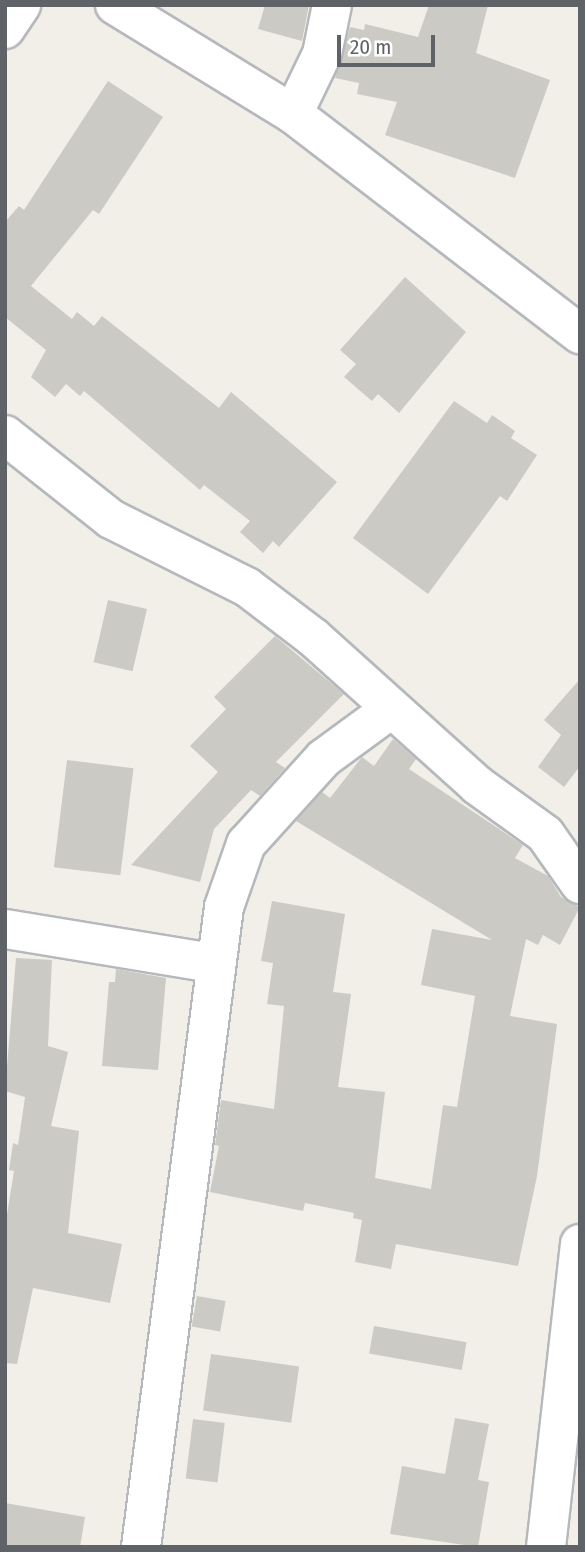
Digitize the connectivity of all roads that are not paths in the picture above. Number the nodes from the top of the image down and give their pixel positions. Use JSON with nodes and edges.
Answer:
{"nodes":[{"id":1,"x":21,"y":5,"type":"edge"},
{"id":2,"x":115,"y":5,"type":"edge"},
{"id":3,"x":332,"y":5,"type":"edge"},
{"id":4,"x":5,"y":29,"type":"edge"},
{"id":5,"x":293,"y":114,"type":"junction"},
{"id":6,"x":580,"y":334,"type":"edge"},
{"id":7,"x":5,"y":435,"type":"edge"},
{"id":8,"x":391,"y":709,"type":"junction"},
{"id":9,"x":580,"y":884,"type":"edge"},
{"id":10,"x":5,"y":929,"type":"edge"},
{"id":11,"x":213,"y":962,"type":"junction"},
{"id":12,"x":580,"y":1244,"type":"edge"},
{"id":13,"x":141,"y":1547,"type":"edge"},
{"id":14,"x":546,"y":1547,"type":"edge"}],
"edges":[{"from":1,"to":4,"type":"street"},
{"from":2,"to":5,"type":"street"},
{"from":3,"to":5,"type":"street"},
{"from":5,"to":6,"type":"street"},
{"from":7,"to":8,"type":"street"},
{"from":8,"to":9,"type":"street"},
{"from":8,"to":11,"type":"street"},
{"from":10,"to":11,"type":"street"},
{"from":11,"to":13,"type":"street"},
{"from":12,"to":14,"type":"street"}]}
